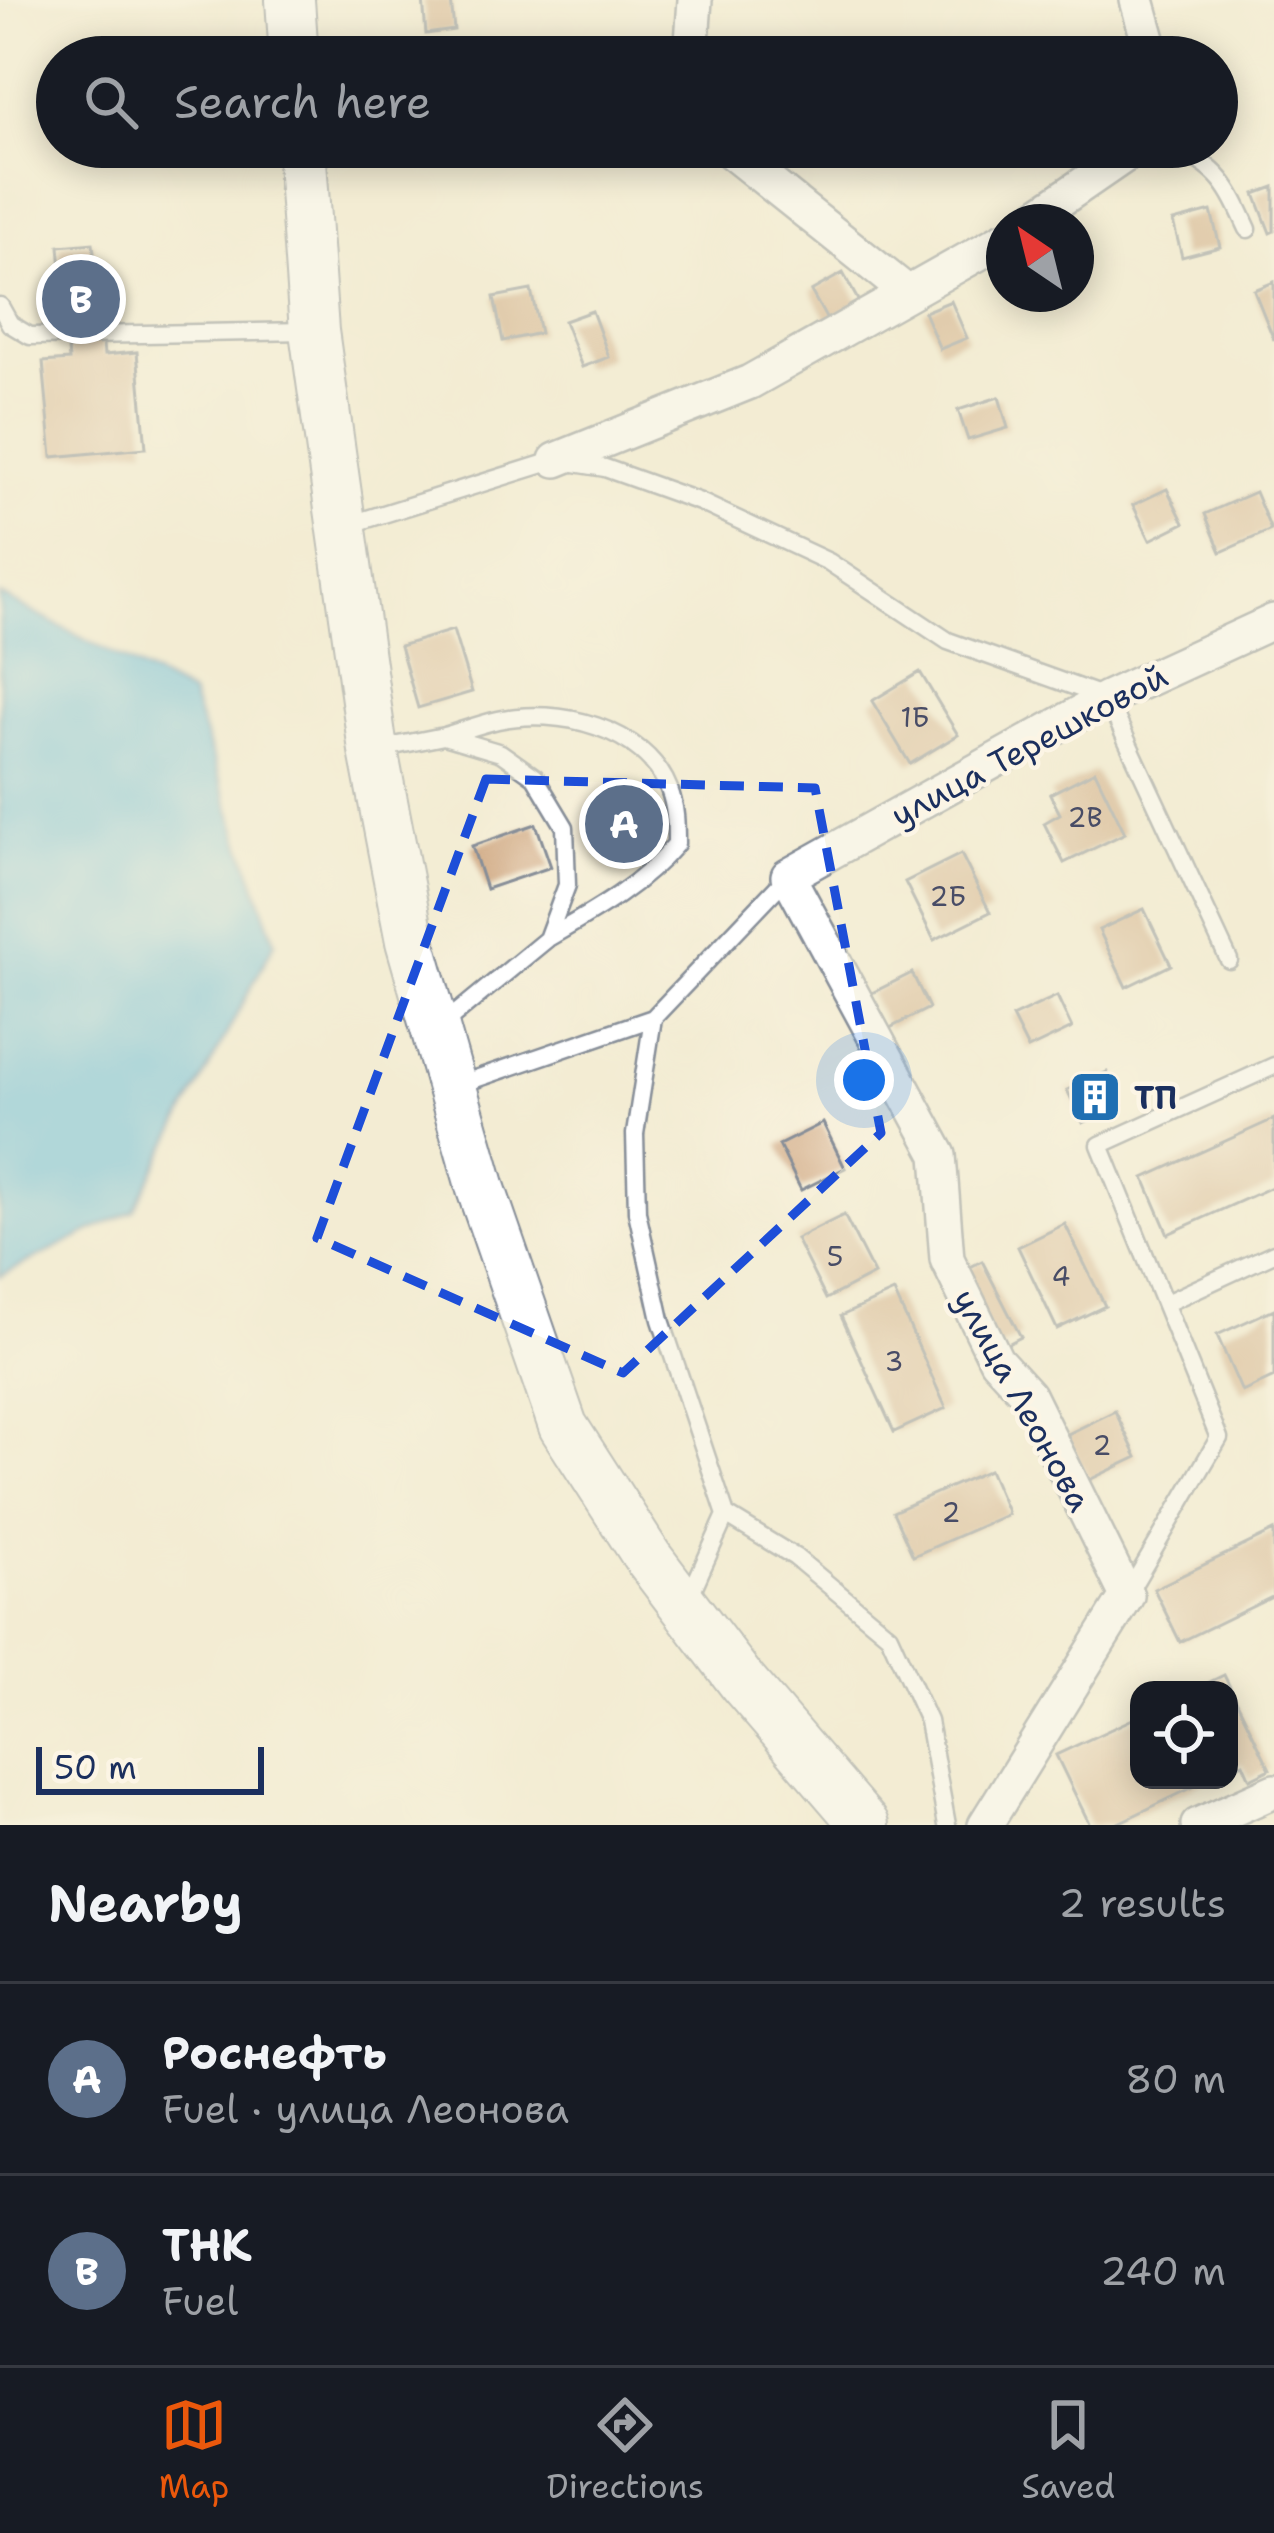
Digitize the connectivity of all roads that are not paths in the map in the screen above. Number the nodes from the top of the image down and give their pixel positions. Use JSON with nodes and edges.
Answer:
{"nodes":[{"id":1,"x":290,"y":0,"type":"edge"},
{"id":2,"x":694,"y":0,"type":"edge"},
{"id":3,"x":1137,"y":0,"type":"edge"},
{"id":4,"x":293,"y":36,"type":"edge"},
{"id":5,"x":692,"y":36,"type":"edge"},
{"id":6,"x":1147,"y":36,"type":"edge"},
{"id":7,"x":302,"y":168,"type":"edge"},
{"id":8,"x":751,"y":168,"type":"edge"},
{"id":9,"x":1106,"y":168,"type":"edge"},
{"id":10,"x":1212,"y":168,"type":"edge"},
{"id":11,"x":1054,"y":204,"type":"edge"},
{"id":12,"x":1247,"y":230,"type":"dead end"},
{"id":13,"x":986,"y":249,"type":"edge"},
{"id":14,"x":908,"y":293,"type":"junction"},
{"id":15,"x":0,"y":306,"type":"edge"},
{"id":16,"x":314,"y":331,"type":"junction"},
{"id":17,"x":556,"y":460,"type":"junction"},
{"id":18,"x":341,"y":527,"type":"junction"},
{"id":19,"x":1274,"y":622,"type":"edge"},
{"id":20,"x":1106,"y":698,"type":"junction"},
{"id":21,"x":444,"y":736,"type":"junction"},
{"id":22,"x":373,"y":750,"type":"junction"},
{"id":23,"x":788,"y":876,"type":"junction"},
{"id":24,"x":548,"y":939,"type":"junction"},
{"id":25,"x":1229,"y":960,"type":"dead end"},
{"id":26,"x":653,"y":1018,"type":"junction"},
{"id":27,"x":435,"y":1031,"type":"junction"},
{"id":28,"x":1274,"y":1066,"type":"edge"},
{"id":29,"x":452,"y":1087,"type":"junction"},
{"id":30,"x":1274,"y":1253,"type":"edge"},
{"id":31,"x":1166,"y":1303,"type":"junction"},
{"id":32,"x":726,"y":1515,"type":"junction"},
{"id":33,"x":1126,"y":1596,"type":"junction"},
{"id":34,"x":685,"y":1606,"type":"junction"},
{"id":35,"x":1274,"y":1791,"type":"edge"},
{"id":36,"x":865,"y":1825,"type":"edge"},
{"id":37,"x":947,"y":1825,"type":"edge"},
{"id":38,"x":985,"y":1825,"type":"edge"},
{"id":39,"x":1198,"y":1825,"type":"edge"}],
"edges":[{"from":1,"to":4,"type":"street"},
{"from":2,"to":5,"type":"street"},
{"from":3,"to":6,"type":"street"},
{"from":7,"to":16,"type":"street"},
{"from":8,"to":14,"type":"street"},
{"from":9,"to":11,"type":"street"},
{"from":10,"to":12,"type":"lane"},
{"from":13,"to":14,"type":"street"},
{"from":14,"to":17,"type":"street"},
{"from":15,"to":16,"type":"lane"},
{"from":16,"to":18,"type":"street"},
{"from":17,"to":18,"type":"lane"},
{"from":17,"to":20,"type":"lane"},
{"from":18,"to":22,"type":"street"},
{"from":19,"to":20,"type":"street","name":"улица Терешковой"},
{"from":20,"to":23,"type":"street","name":"улица Терешковой"},
{"from":20,"to":25,"type":"lane"},
{"from":21,"to":22,"type":"lane"},
{"from":21,"to":24,"type":"lane"},
{"from":21,"to":24,"type":"lane"},
{"from":22,"to":27,"type":"street"},
{"from":23,"to":26,"type":"lane"},
{"from":23,"to":33,"type":"street","name":"улица Леонова"},
{"from":24,"to":27,"type":"lane"},
{"from":26,"to":29,"type":"lane"},
{"from":26,"to":32,"type":"lane"},
{"from":27,"to":29,"type":"street"},
{"from":28,"to":31,"type":"lane"},
{"from":29,"to":34,"type":"street"},
{"from":30,"to":31,"type":"lane"},
{"from":31,"to":33,"type":"lane"},
{"from":32,"to":34,"type":"lane"},
{"from":32,"to":37,"type":"lane"},
{"from":33,"to":38,"type":"street"},
{"from":34,"to":36,"type":"street"},
{"from":35,"to":39,"type":"street"}]}
